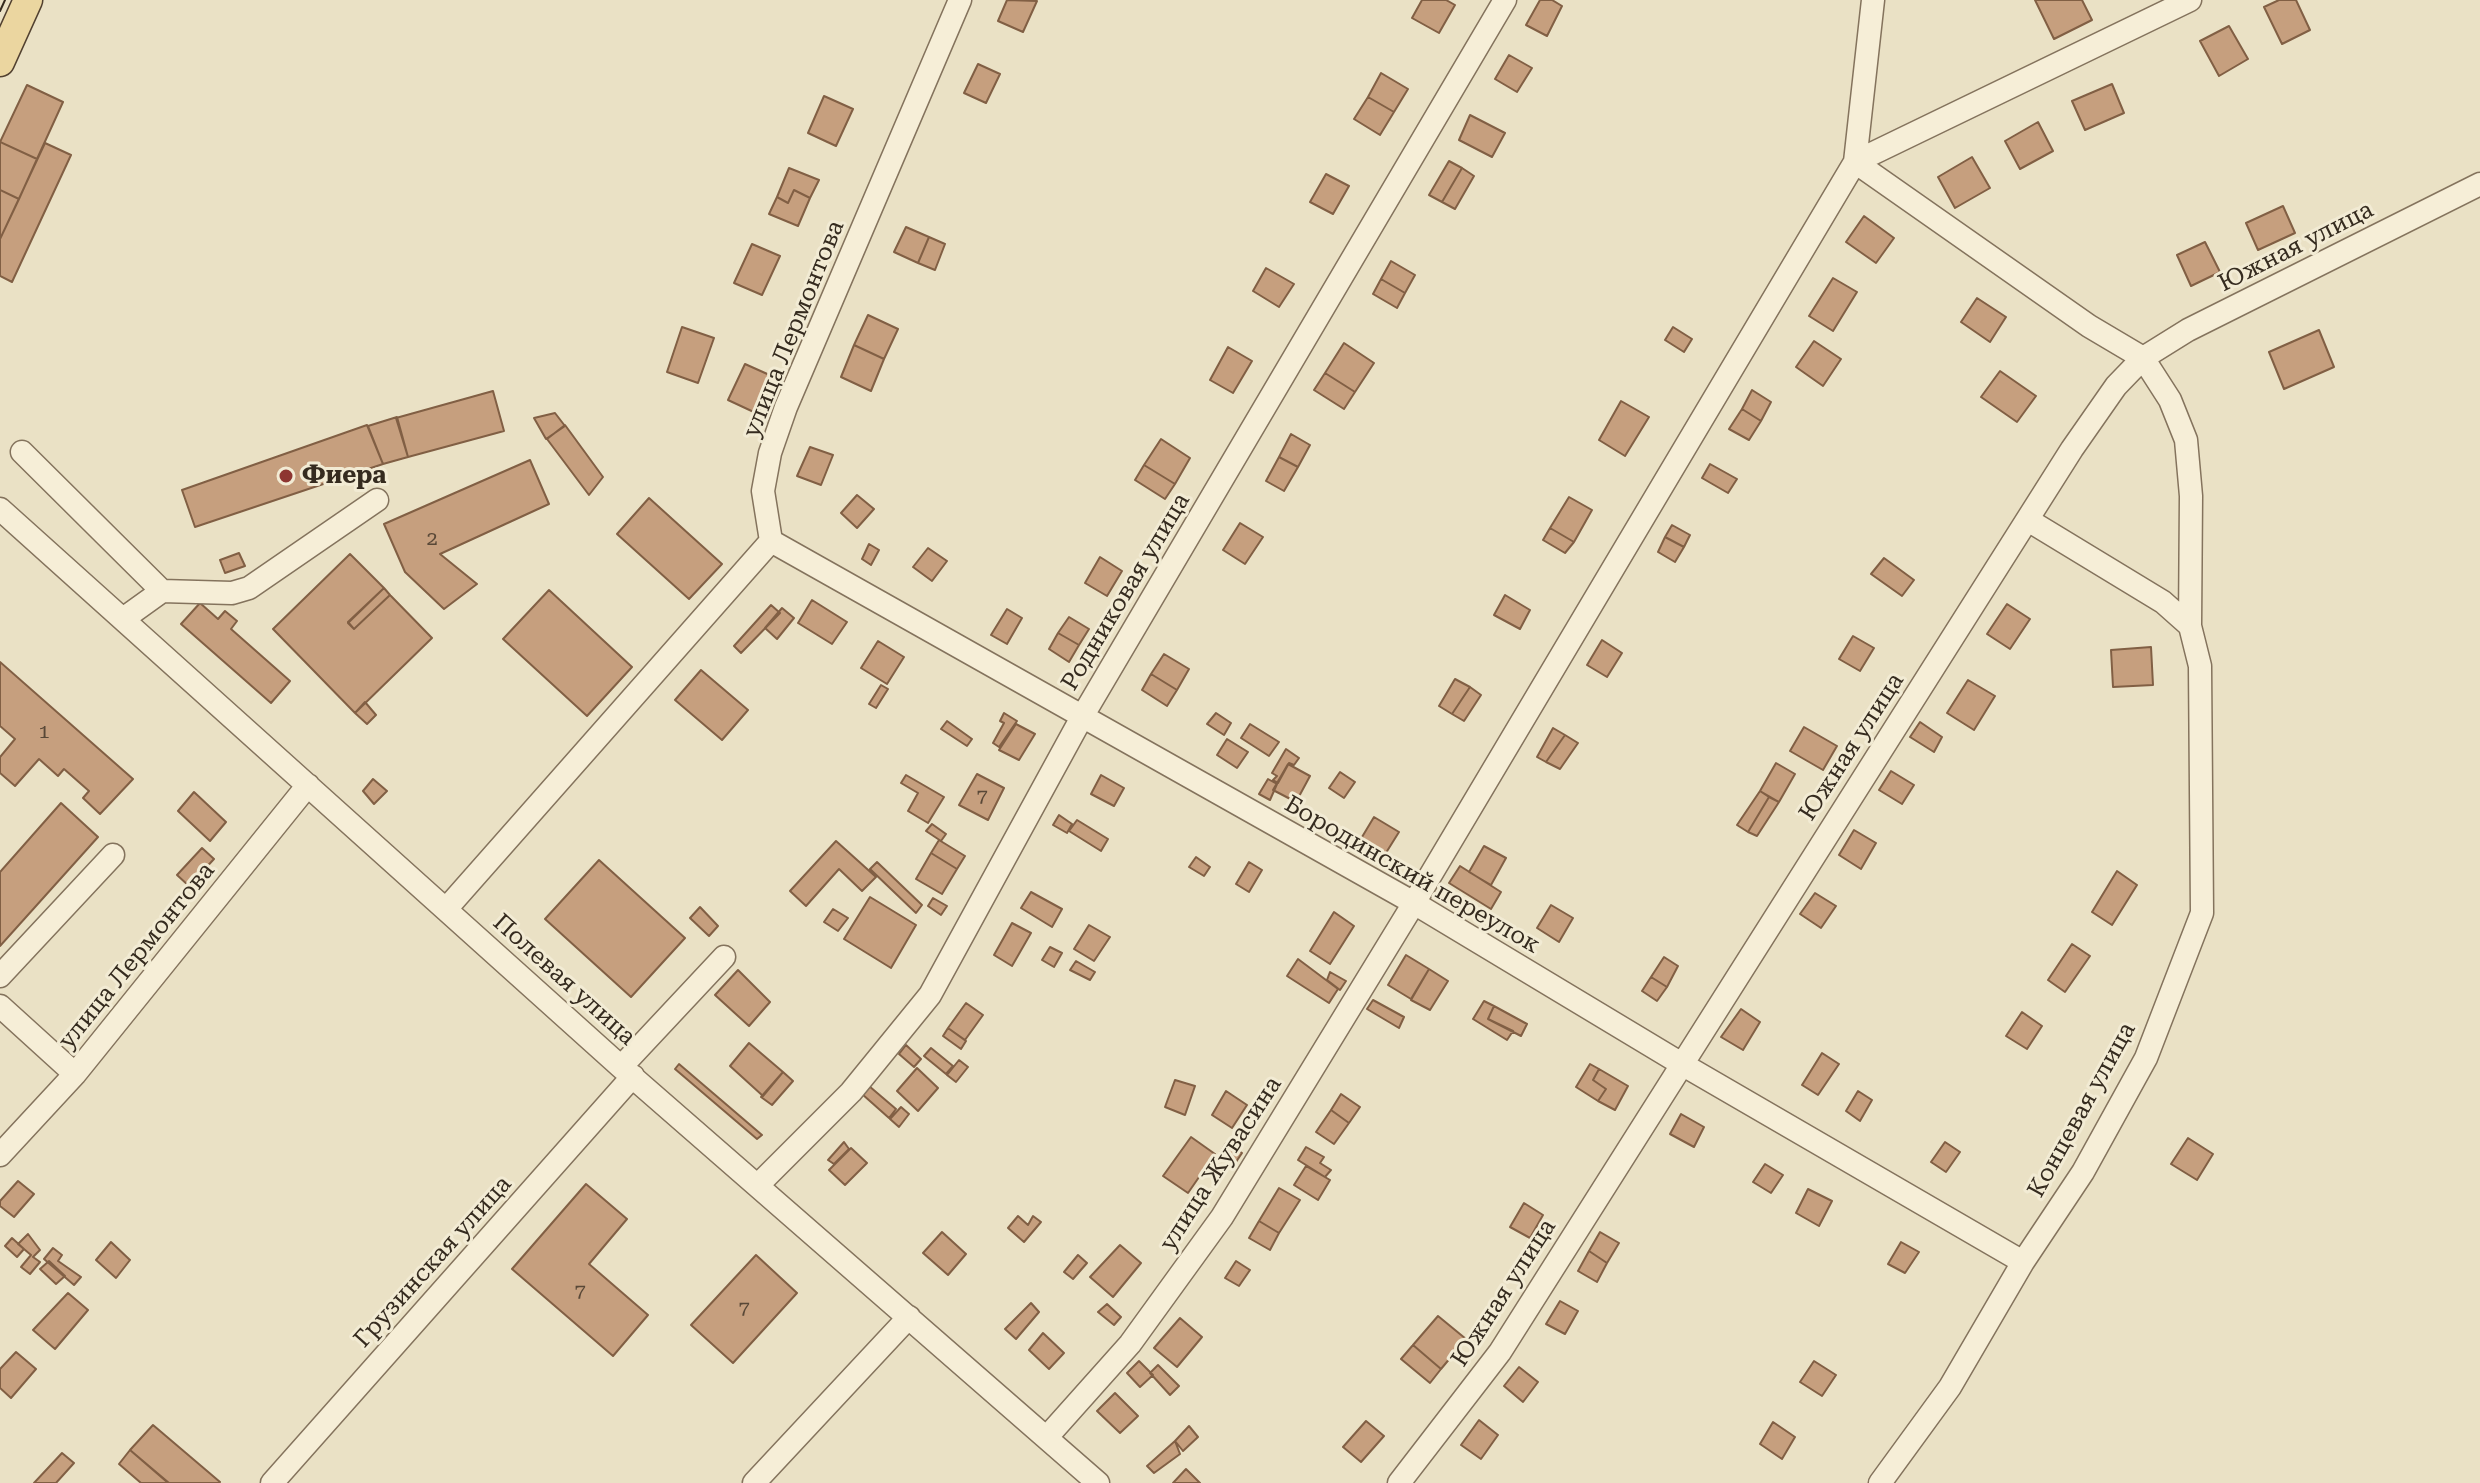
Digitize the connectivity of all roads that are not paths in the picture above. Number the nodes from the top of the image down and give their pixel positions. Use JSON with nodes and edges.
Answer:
{"nodes":[{"id":1,"x":28,"y":0,"type":"edge"},
{"id":2,"x":960,"y":0,"type":"edge"},
{"id":3,"x":1505,"y":0,"type":"edge"},
{"id":4,"x":1873,"y":0,"type":"edge"},
{"id":5,"x":2190,"y":0,"type":"edge"},
{"id":6,"x":0,"y":62,"type":"edge"},
{"id":7,"x":1855,"y":162,"type":"junction"},
{"id":8,"x":2480,"y":184,"type":"edge"},
{"id":9,"x":2143,"y":358,"type":"junction"},
{"id":10,"x":22,"y":452,"type":"dead end"},
{"id":11,"x":377,"y":500,"type":"dead end"},
{"id":12,"x":0,"y":509,"type":"edge"},
{"id":13,"x":2028,"y":520,"type":"junction"},
{"id":14,"x":771,"y":541,"type":"junction"},
{"id":15,"x":162,"y":591,"type":"junction"},
{"id":16,"x":123,"y":619,"type":"junction"},
{"id":17,"x":2190,"y":626,"type":"junction"},
{"id":18,"x":1082,"y":717,"type":"junction"},
{"id":19,"x":308,"y":785,"type":"junction"},
{"id":20,"x":113,"y":855,"type":"dead end"},
{"id":21,"x":1414,"y":903,"type":"junction"},
{"id":22,"x":447,"y":908,"type":"junction"},
{"id":23,"x":724,"y":957,"type":"dead end"},
{"id":24,"x":0,"y":976,"type":"edge"},
{"id":25,"x":0,"y":1006,"type":"edge"},
{"id":26,"x":1680,"y":1063,"type":"junction"},
{"id":27,"x":627,"y":1072,"type":"junction"},
{"id":28,"x":75,"y":1074,"type":"junction"},
{"id":29,"x":0,"y":1155,"type":"edge"},
{"id":30,"x":758,"y":1185,"type":"junction"},
{"id":31,"x":2023,"y":1262,"type":"junction"},
{"id":32,"x":909,"y":1317,"type":"junction"},
{"id":33,"x":1047,"y":1437,"type":"junction"},
{"id":34,"x":272,"y":1483,"type":"edge"},
{"id":35,"x":754,"y":1483,"type":"edge"},
{"id":36,"x":1098,"y":1483,"type":"edge"},
{"id":37,"x":1399,"y":1483,"type":"edge"},
{"id":38,"x":1880,"y":1483,"type":"edge"}],
"edges":[{"from":1,"to":6,"type":"main road"},
{"from":2,"to":14,"type":"street","name":"улица Лермонтова"},
{"from":3,"to":18,"type":"street","name":"Родниковая улица"},
{"from":4,"to":7,"type":"street"},
{"from":5,"to":7,"type":"street"},
{"from":7,"to":9,"type":"street"},
{"from":7,"to":21,"type":"street","name":"улица Жувасина"},
{"from":8,"to":9,"type":"street","name":"Южная улица"},
{"from":9,"to":13,"type":"street","name":"Южная улица"},
{"from":9,"to":17,"type":"street","name":"Концевая улица"},
{"from":10,"to":15,"type":"street"},
{"from":11,"to":15,"type":"street"},
{"from":12,"to":16,"type":"street","name":"Полевая улица"},
{"from":13,"to":17,"type":"street"},
{"from":13,"to":26,"type":"street","name":"Южная улица"},
{"from":14,"to":18,"type":"street","name":"Бородинский переулок"},
{"from":14,"to":22,"type":"street"},
{"from":15,"to":16,"type":"street"},
{"from":16,"to":19,"type":"street","name":"Полевая улица"},
{"from":17,"to":31,"type":"street","name":"Концевая улица"},
{"from":18,"to":21,"type":"street","name":"Бородинский переулок"},
{"from":18,"to":30,"type":"street","name":"Родниковая улица"},
{"from":19,"to":22,"type":"street","name":"Полевая улица"},
{"from":19,"to":28,"type":"street","name":"улица Лермонтова"},
{"from":20,"to":24,"type":"street"},
{"from":21,"to":26,"type":"street","name":"Бородинский переулок"},
{"from":21,"to":33,"type":"street","name":"улица Жувасина"},
{"from":22,"to":27,"type":"street","name":"Полевая улица"},
{"from":23,"to":27,"type":"street","name":"Грузинская улица"},
{"from":25,"to":28,"type":"street"},
{"from":26,"to":31,"type":"street","name":"Бородинский переулок"},
{"from":26,"to":37,"type":"street","name":"Южная улица"},
{"from":27,"to":30,"type":"street","name":"Полевая улица"},
{"from":27,"to":34,"type":"street","name":"Грузинская улица"},
{"from":28,"to":29,"type":"street","name":"улица Лермонтова"},
{"from":30,"to":32,"type":"street","name":"Полевая улица"},
{"from":31,"to":38,"type":"street","name":"Концевая улица"},
{"from":32,"to":33,"type":"street","name":"Полевая улица"},
{"from":32,"to":35,"type":"street"},
{"from":33,"to":36,"type":"street","name":"Полевая улица"}]}
